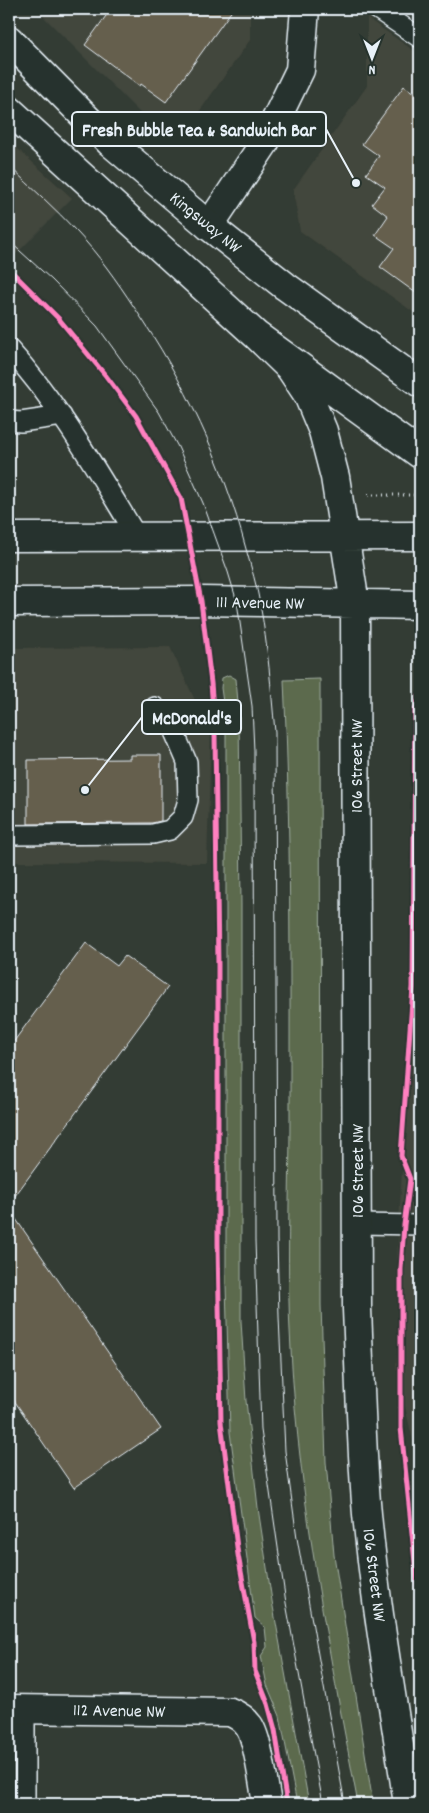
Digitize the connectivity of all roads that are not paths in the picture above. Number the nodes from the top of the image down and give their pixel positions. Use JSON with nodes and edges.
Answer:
{"nodes":[{"id":1,"x":305,"y":9,"type":"edge"},
{"id":2,"x":377,"y":9,"type":"edge"},
{"id":3,"x":420,"y":38,"type":"edge"},
{"id":4,"x":9,"y":40,"type":"edge"},
{"id":5,"x":9,"y":110,"type":"edge"},
{"id":6,"x":209,"y":226,"type":"junction"},
{"id":7,"x":256,"y":335,"type":"junction"},
{"id":8,"x":9,"y":348,"type":"edge"},
{"id":9,"x":420,"y":384,"type":"edge"},
{"id":10,"x":62,"y":416,"type":"junction"},
{"id":11,"x":9,"y":421,"type":"edge"},
{"id":12,"x":420,"y":454,"type":"edge"},
{"id":13,"x":345,"y":535,"type":"junction"},
{"id":14,"x":420,"y":536,"type":"edge"},
{"id":15,"x":9,"y":537,"type":"edge"},
{"id":16,"x":138,"y":538,"type":"junction"},
{"id":17,"x":9,"y":602,"type":"edge"},
{"id":18,"x":355,"y":604,"type":"junction"},
{"id":19,"x":420,"y":605,"type":"edge"},
{"id":20,"x":156,"y":707,"type":"dead end"},
{"id":21,"x":9,"y":834,"type":"edge"},
{"id":22,"x":357,"y":1224,"type":"junction"},
{"id":23,"x":420,"y":1225,"type":"edge"},
{"id":24,"x":17,"y":1709,"type":"edge"},
{"id":25,"x":25,"y":1804,"type":"edge"},
{"id":26,"x":267,"y":1804,"type":"edge"},
{"id":27,"x":408,"y":1804,"type":"edge"}],
"edges":[{"from":1,"to":6,"type":"main road"},
{"from":2,"to":3,"type":"lane"},
{"from":4,"to":6,"type":"main road","name":"Kingsway NW"},
{"from":5,"to":7,"type":"main road"},
{"from":6,"to":9,"type":"main road","name":"Kingsway NW"},
{"from":7,"to":12,"type":"main road"},
{"from":7,"to":13,"type":"main road","name":"106 Street NW"},
{"from":8,"to":10,"type":"lane"},
{"from":10,"to":11,"type":"lane"},
{"from":10,"to":16,"type":"lane"},
{"from":13,"to":14,"type":"main road"},
{"from":13,"to":16,"type":"main road"},
{"from":13,"to":18,"type":"main road","name":"106 Street NW"},
{"from":15,"to":16,"type":"main road"},
{"from":17,"to":18,"type":"main road","name":"111 Avenue NW"},
{"from":18,"to":19,"type":"main road","name":"111 Avenue NW"},
{"from":18,"to":22,"type":"main road","name":"106 Street NW"},
{"from":20,"to":21,"type":"lane"},
{"from":22,"to":23,"type":"lane"},
{"from":22,"to":27,"type":"main road","name":"106 Street NW"},
{"from":24,"to":25,"type":"lane"},
{"from":24,"to":26,"type":"main road","name":"112 Avenue NW"}]}
